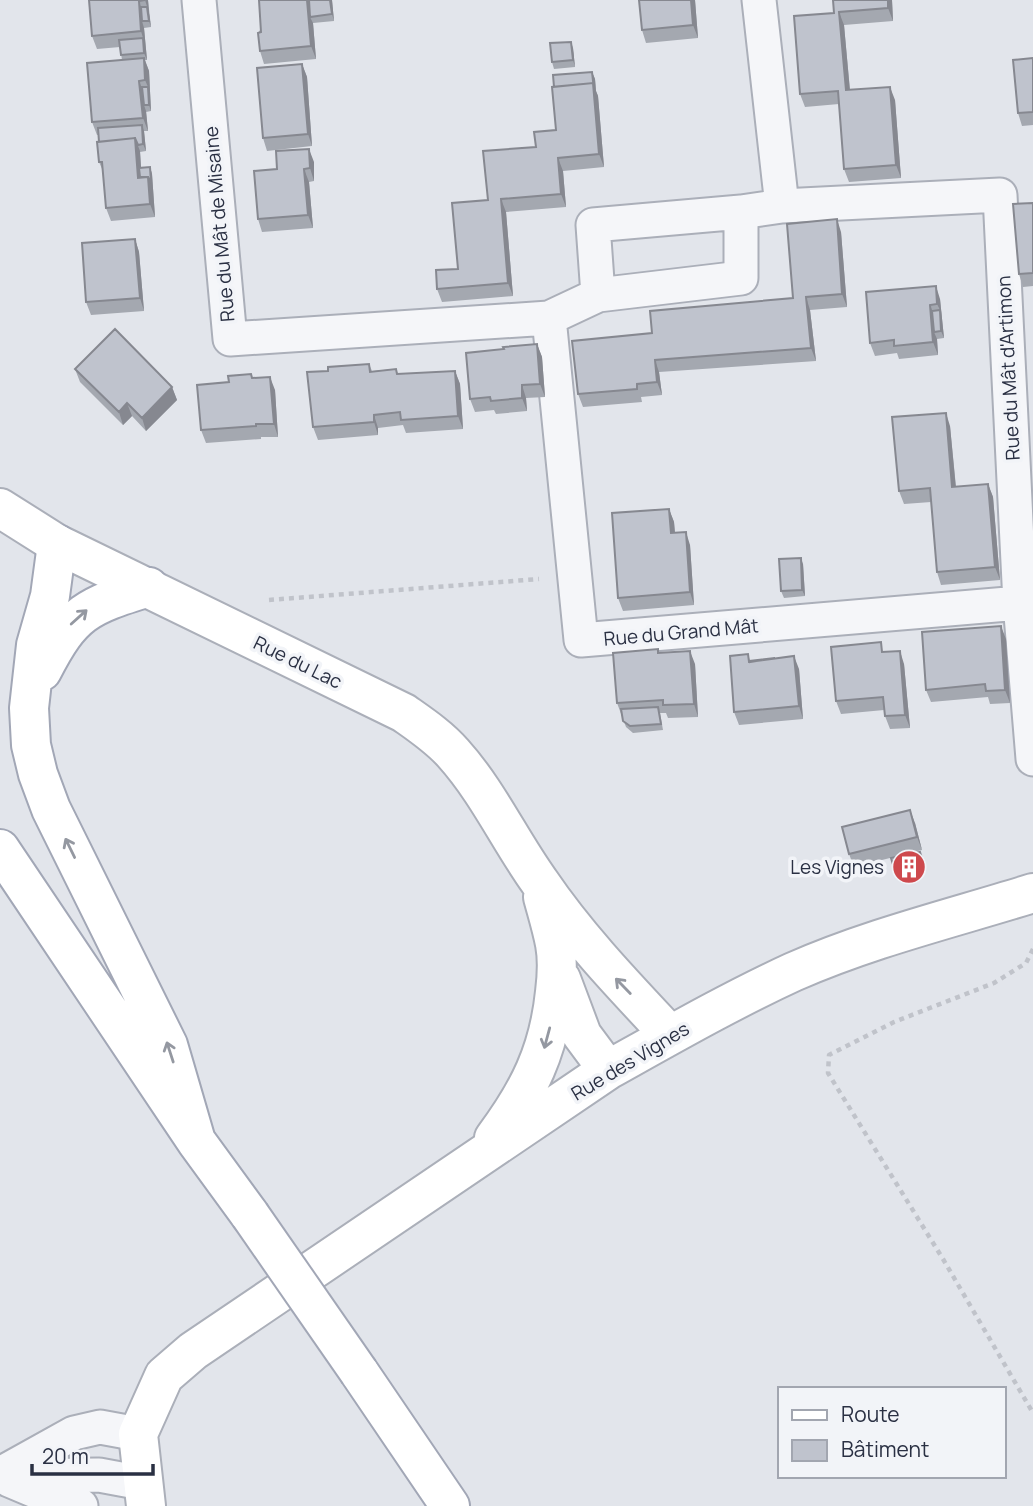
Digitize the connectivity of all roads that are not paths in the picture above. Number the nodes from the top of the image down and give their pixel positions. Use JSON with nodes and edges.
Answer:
{"nodes":[{"id":1,"x":199,"y":0,"type":"edge"},
{"id":2,"x":759,"y":0,"type":"edge"},
{"id":3,"x":782,"y":206,"type":"junction"},
{"id":4,"x":741,"y":212,"type":"junction"},
{"id":5,"x":598,"y":295,"type":"junction"},
{"id":6,"x":549,"y":318,"type":"junction"},
{"id":7,"x":0,"y":508,"type":"edge"},
{"id":8,"x":57,"y":544,"type":"junction"},
{"id":9,"x":149,"y":587,"type":"junction"},
{"id":10,"x":1020,"y":603,"type":"junction"},
{"id":11,"x":30,"y":695,"type":"junction"},
{"id":12,"x":1033,"y":759,"type":"edge"},
{"id":13,"x":0,"y":849,"type":"edge"},
{"id":14,"x":539,"y":882,"type":"junction"},
{"id":15,"x":1033,"y":893,"type":"edge"},
{"id":16,"x":558,"y":971,"type":"junction"},
{"id":17,"x":670,"y":1035,"type":"junction"},
{"id":18,"x":608,"y":1070,"type":"junction"},
{"id":19,"x":196,"y":1141,"type":"junction"},
{"id":20,"x":478,"y":1159,"type":"junction"},
{"id":21,"x":138,"y":1434,"type":"junction"},
{"id":22,"x":0,"y":1475,"type":"edge"},
{"id":23,"x":152,"y":1498,"type":"edge"},
{"id":24,"x":81,"y":1506,"type":"edge"},
{"id":25,"x":450,"y":1506,"type":"edge"}],
"edges":[{"from":1,"to":6,"type":"street","name":"Rue du Mât de Misaine"},
{"from":2,"to":3,"type":"street"},
{"from":3,"to":4,"type":"street"},
{"from":3,"to":10,"type":"street","name":"Rue du Mât d'Artimon"},
{"from":4,"to":5,"type":"street"},
{"from":4,"to":5,"type":"street"},
{"from":5,"to":6,"type":"street"},
{"from":6,"to":10,"type":"street","name":"Rue du Grand Mât"},
{"from":7,"to":8,"type":"street","name":"Rue du Lac"},
{"from":8,"to":9,"type":"street","name":"Rue du Lac"},
{"from":8,"to":11,"type":"street"},
{"from":11,"to":9,"type":"street","one_way":true},
{"from":9,"to":14,"type":"street","name":"Rue du Lac"},
{"from":10,"to":12,"type":"street","name":"Rue du Mât d'Artimon"},
{"from":19,"to":11,"type":"street","one_way":true},
{"from":13,"to":19,"type":"street"},
{"from":14,"to":16,"type":"street","name":"Rue du Lac"},
{"from":17,"to":14,"type":"street","name":"Rue du Lac","one_way":true},
{"from":15,"to":17,"type":"street","name":"Rue des Vignes"},
{"from":16,"to":18,"type":"street","name":"Rue du Lac"},
{"from":16,"to":20,"type":"street","name":"Rue du Lac","one_way":true},
{"from":17,"to":18,"type":"street","name":"Rue des Vignes"},
{"from":18,"to":20,"type":"street","name":"Rue des Vignes"},
{"from":19,"to":25,"type":"street","bridge":true},
{"from":20,"to":21,"type":"street","name":"Rue des Vignes"},
{"from":21,"to":22,"type":"street"},
{"from":21,"to":23,"type":"street"},
{"from":22,"to":23,"type":"street"},
{"from":22,"to":24,"type":"street"}]}
